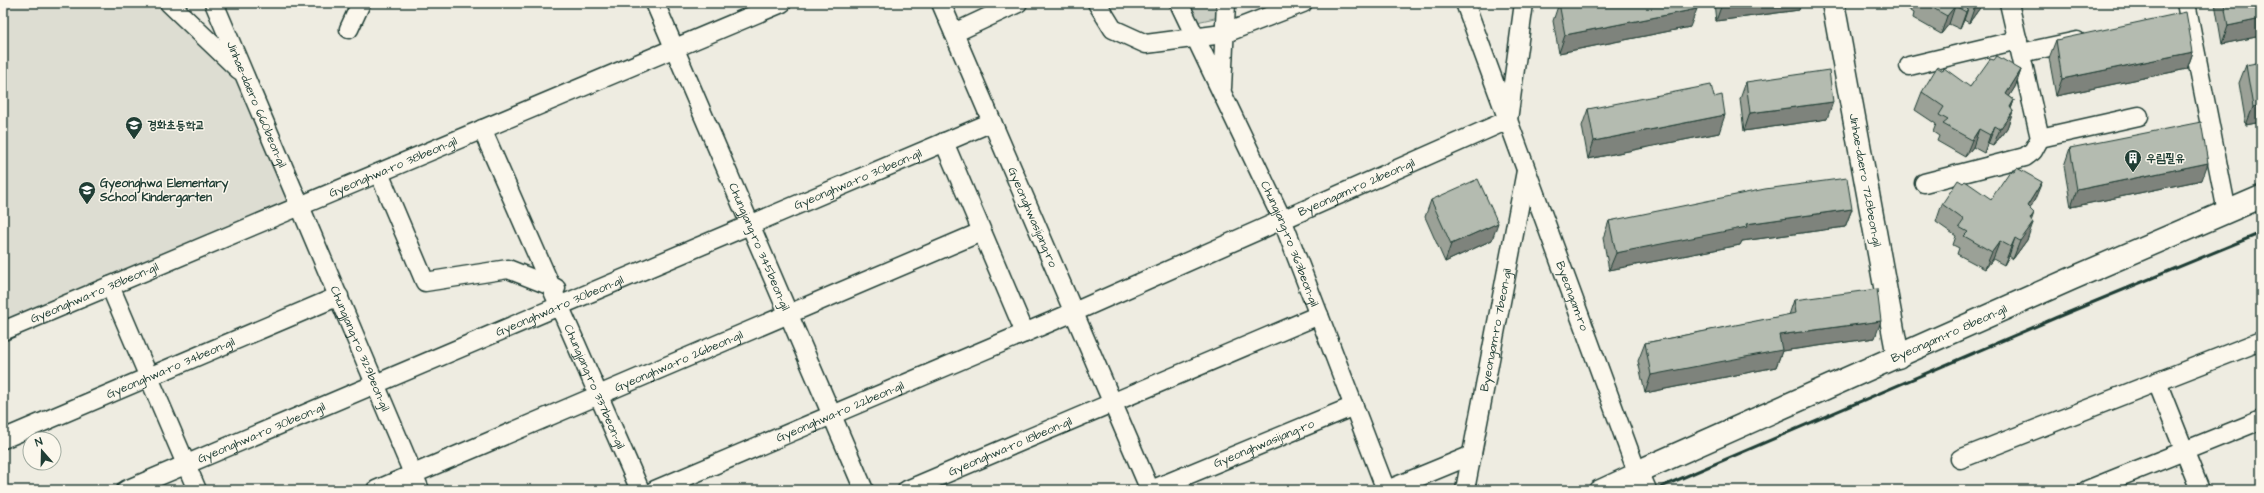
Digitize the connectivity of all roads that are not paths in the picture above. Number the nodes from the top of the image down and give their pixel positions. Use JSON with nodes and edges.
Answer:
{"nodes":[{"id":1,"x":169,"y":3,"type":"edge"},
{"id":2,"x":361,"y":3,"type":"edge"},
{"id":3,"x":656,"y":3,"type":"edge"},
{"id":4,"x":782,"y":3,"type":"edge"},
{"id":5,"x":941,"y":3,"type":"edge"},
{"id":6,"x":1018,"y":3,"type":"edge"},
{"id":7,"x":1097,"y":3,"type":"edge"},
{"id":8,"x":1179,"y":3,"type":"edge"},
{"id":9,"x":1226,"y":3,"type":"edge"},
{"id":10,"x":1303,"y":3,"type":"edge"},
{"id":11,"x":1465,"y":3,"type":"edge"},
{"id":12,"x":1524,"y":3,"type":"edge"},
{"id":13,"x":1833,"y":3,"type":"edge"},
{"id":14,"x":2009,"y":3,"type":"edge"},
{"id":15,"x":220,"y":5,"type":"edge"},
{"id":16,"x":2183,"y":14,"type":"edge"},
{"id":17,"x":349,"y":29,"type":"dead end"},
{"id":18,"x":954,"y":33,"type":"junction"},
{"id":19,"x":1223,"y":34,"type":"junction"},
{"id":20,"x":2097,"y":37,"type":"edge"},
{"id":21,"x":1194,"y":38,"type":"junction"},
{"id":22,"x":2019,"y":46,"type":"junction"},
{"id":23,"x":675,"y":48,"type":"junction"},
{"id":24,"x":1909,"y":66,"type":"dead end"},
{"id":25,"x":244,"y":75,"type":"junction"},
{"id":26,"x":1222,"y":89,"type":"junction"},
{"id":27,"x":2139,"y":116,"type":"dead end"},
{"id":28,"x":1508,"y":120,"type":"junction"},
{"id":29,"x":992,"y":122,"type":"junction"},
{"id":30,"x":482,"y":129,"type":"junction"},
{"id":31,"x":2040,"y":138,"type":"junction"},
{"id":32,"x":944,"y":142,"type":"junction"},
{"id":33,"x":1526,"y":171,"type":"junction"},
{"id":34,"x":379,"y":173,"type":"junction"},
{"id":35,"x":1924,"y":183,"type":"dead end"},
{"id":36,"x":2261,"y":197,"type":"edge"},
{"id":37,"x":301,"y":206,"type":"junction"},
{"id":38,"x":2227,"y":212,"type":"junction"},
{"id":39,"x":1282,"y":219,"type":"junction"},
{"id":40,"x":750,"y":225,"type":"junction"},
{"id":41,"x":981,"y":232,"type":"junction"},
{"id":42,"x":110,"y":286,"type":"junction"},
{"id":43,"x":550,"y":286,"type":"junction"},
{"id":44,"x":339,"y":296,"type":"junction"},
{"id":45,"x":579,"y":298,"type":"junction"},
{"id":46,"x":559,"y":306,"type":"junction"},
{"id":47,"x":1074,"y":312,"type":"junction"},
{"id":48,"x":789,"y":314,"type":"junction"},
{"id":49,"x":1319,"y":315,"type":"junction"},
{"id":50,"x":3,"y":331,"type":"edge"},
{"id":51,"x":1025,"y":333,"type":"junction"},
{"id":52,"x":2261,"y":341,"type":"edge"},
{"id":53,"x":1898,"y":357,"type":"junction"},
{"id":54,"x":149,"y":377,"type":"junction"},
{"id":55,"x":2157,"y":382,"type":"junction"},
{"id":56,"x":376,"y":384,"type":"junction"},
{"id":57,"x":598,"y":395,"type":"junction"},
{"id":58,"x":1113,"y":402,"type":"junction"},
{"id":59,"x":1354,"y":406,"type":"junction"},
{"id":60,"x":832,"y":414,"type":"junction"},
{"id":61,"x":2261,"y":420,"type":"edge"},
{"id":62,"x":3,"y":439,"type":"edge"},
{"id":63,"x":2184,"y":451,"type":"junction"},
{"id":64,"x":1472,"y":454,"type":"junction"},
{"id":65,"x":1960,"y":459,"type":"dead end"},
{"id":66,"x":186,"y":465,"type":"junction"},
{"id":67,"x":1641,"y":481,"type":"edge"},
{"id":68,"x":416,"y":482,"type":"edge"},
{"id":69,"x":126,"y":490,"type":"edge"},
{"id":70,"x":197,"y":490,"type":"edge"},
{"id":71,"x":376,"y":490,"type":"edge"},
{"id":72,"x":640,"y":490,"type":"edge"},
{"id":73,"x":655,"y":490,"type":"edge"},
{"id":74,"x":864,"y":490,"type":"edge"},
{"id":75,"x":907,"y":490,"type":"edge"},
{"id":76,"x":1151,"y":490,"type":"edge"},
{"id":77,"x":1387,"y":490,"type":"edge"},
{"id":78,"x":1465,"y":490,"type":"edge"},
{"id":79,"x":1598,"y":490,"type":"edge"},
{"id":80,"x":2087,"y":490,"type":"edge"},
{"id":81,"x":2200,"y":490,"type":"edge"}],
"edges":[{"from":1,"to":25,"type":"street"},
{"from":2,"to":17,"type":"street"},
{"from":3,"to":23,"type":"street","name":"Chungjang-ro 345beon-gil"},
{"from":4,"to":23,"type":"street","name":"Gyeonghwa-ro 38beon-gil"},
{"from":5,"to":18,"type":"street","name":"Gyeonghwasijang-ro"},
{"from":6,"to":18,"type":"street"},
{"from":7,"to":21,"type":"street"},
{"from":8,"to":21,"type":"street","name":"Chungjang-ro 363beon-gil"},
{"from":9,"to":19,"type":"street"},
{"from":10,"to":19,"type":"street"},
{"from":11,"to":28,"type":"street","name":"Byeongam-ro"},
{"from":12,"to":28,"type":"street","name":"Byeongam-ro"},
{"from":13,"to":53,"type":"street","name":"Jinhae-daero 728beon-gil"},
{"from":14,"to":22,"type":"street"},
{"from":15,"to":25,"type":"street","name":"Jinhae-daero 660beon-gil"},
{"from":16,"to":38,"type":"street"},
{"from":18,"to":29,"type":"street","name":"Gyeonghwasijang-ro"},
{"from":19,"to":21,"type":"street"},
{"from":19,"to":26,"type":"street"},
{"from":20,"to":22,"type":"street"},
{"from":21,"to":26,"type":"street","name":"Chungjang-ro 363beon-gil"},
{"from":22,"to":24,"type":"street"},
{"from":22,"to":31,"type":"street"},
{"from":23,"to":30,"type":"street","name":"Gyeonghwa-ro 38beon-gil"},
{"from":23,"to":40,"type":"street","name":"Chungjang-ro 345beon-gil"},
{"from":25,"to":37,"type":"street","name":"Jinhae-daero 660beon-gil"},
{"from":26,"to":39,"type":"street","name":"Chungjang-ro 363beon-gil"},
{"from":27,"to":31,"type":"street"},
{"from":28,"to":33,"type":"street","name":"Byeongam-ro"},
{"from":28,"to":39,"type":"street","name":"Byeongam-ro 21beon-gil"},
{"from":29,"to":32,"type":"street","name":"Gyeonghwa-ro 30beon-gil"},
{"from":29,"to":47,"type":"street","name":"Gyeonghwasijang-ro"},
{"from":30,"to":34,"type":"street","name":"Gyeonghwa-ro 38beon-gil"},
{"from":30,"to":43,"type":"street","name":"Chungjang-ro 337beon-gil"},
{"from":31,"to":35,"type":"street"},
{"from":32,"to":40,"type":"street","name":"Gyeonghwa-ro 30beon-gil"},
{"from":32,"to":41,"type":"street"},
{"from":33,"to":64,"type":"street","name":"Byeongam-ro 7beon-gil"},
{"from":33,"to":67,"type":"street","name":"Byeongam-ro"},
{"from":34,"to":37,"type":"street","name":"Gyeonghwa-ro 38beon-gil"},
{"from":34,"to":43,"type":"street"},
{"from":36,"to":38,"type":"street","name":"Byeongam-ro 8beon-gil"},
{"from":37,"to":42,"type":"street","name":"Gyeonghwa-ro 38beon-gil"},
{"from":37,"to":44,"type":"street","name":"Chungjang-ro 329beon-gil"},
{"from":38,"to":53,"type":"street","name":"Byeongam-ro 8beon-gil"},
{"from":39,"to":47,"type":"street","name":"Byeongam-ro 21beon-gil"},
{"from":39,"to":49,"type":"street","name":"Chungjang-ro 363beon-gil"},
{"from":40,"to":45,"type":"street","name":"Gyeonghwa-ro 30beon-gil"},
{"from":40,"to":48,"type":"street","name":"Chungjang-ro 345beon-gil"},
{"from":41,"to":48,"type":"street","name":"Gyeonghwa-ro 26beon-gil"},
{"from":41,"to":51,"type":"street"},
{"from":42,"to":50,"type":"street","name":"Gyeonghwa-ro 38beon-gil"},
{"from":42,"to":54,"type":"street"},
{"from":43,"to":45,"type":"street"},
{"from":43,"to":46,"type":"street","name":"Chungjang-ro 337beon-gil"},
{"from":44,"to":54,"type":"street","name":"Gyeonghwa-ro 34beon-gil"},
{"from":44,"to":56,"type":"street","name":"Chungjang-ro 329beon-gil"},
{"from":45,"to":46,"type":"street","name":"Gyeonghwa-ro 30beon-gil"},
{"from":46,"to":56,"type":"street","name":"Gyeonghwa-ro 30beon-gil"},
{"from":46,"to":57,"type":"street","name":"Chungjang-ro 337beon-gil"},
{"from":47,"to":51,"type":"street","name":"Gyeonghwa-ro 22beon-gil"},
{"from":47,"to":58,"type":"street","name":"Gyeonghwasijang-ro"},
{"from":48,"to":57,"type":"street","name":"Gyeonghwa-ro 26beon-gil"},
{"from":48,"to":60,"type":"street","name":"Chungjang-ro 345beon-gil"},
{"from":49,"to":58,"type":"street"},
{"from":49,"to":59,"type":"street","name":"Chungjang-ro 363beon-gil"},
{"from":51,"to":60,"type":"street","name":"Gyeonghwa-ro 22beon-gil"},
{"from":52,"to":55,"type":"street"},
{"from":53,"to":67,"type":"street","name":"Byeongam-ro 8beon-gil"},
{"from":54,"to":62,"type":"street","name":"Gyeonghwa-ro 34beon-gil"},
{"from":54,"to":66,"type":"street"},
{"from":55,"to":63,"type":"street"},
{"from":55,"to":65,"type":"street"},
{"from":56,"to":66,"type":"street","name":"Gyeonghwa-ro 30beon-gil"},
{"from":56,"to":68,"type":"street","name":"Chungjang-ro 329beon-gil"},
{"from":57,"to":68,"type":"street","name":"Gyeonghwa-ro 26beon-gil"},
{"from":57,"to":72,"type":"street","name":"Chungjang-ro 337beon-gil"},
{"from":58,"to":75,"type":"street","name":"Gyeonghwa-ro 18beon-gil"},
{"from":58,"to":76,"type":"street","name":"Gyeonghwasijang-ro"},
{"from":59,"to":76,"type":"street","name":"Gyeonghwasijang-ro"},
{"from":59,"to":77,"type":"street","name":"Chungjang-ro 363beon-gil"},
{"from":60,"to":73,"type":"street","name":"Gyeonghwa-ro 22beon-gil"},
{"from":60,"to":74,"type":"street","name":"Chungjang-ro 345beon-gil"},
{"from":61,"to":63,"type":"street"},
{"from":63,"to":80,"type":"street"},
{"from":63,"to":81,"type":"street"},
{"from":64,"to":77,"type":"street"},
{"from":64,"to":78,"type":"street","name":"Byeongam-ro 7beon-gil"},
{"from":66,"to":69,"type":"street","name":"Gyeonghwa-ro 30beon-gil"},
{"from":66,"to":70,"type":"street"},
{"from":67,"to":79,"type":"street"},
{"from":68,"to":71,"type":"street","name":"Gyeonghwa-ro 26beon-gil"}]}
